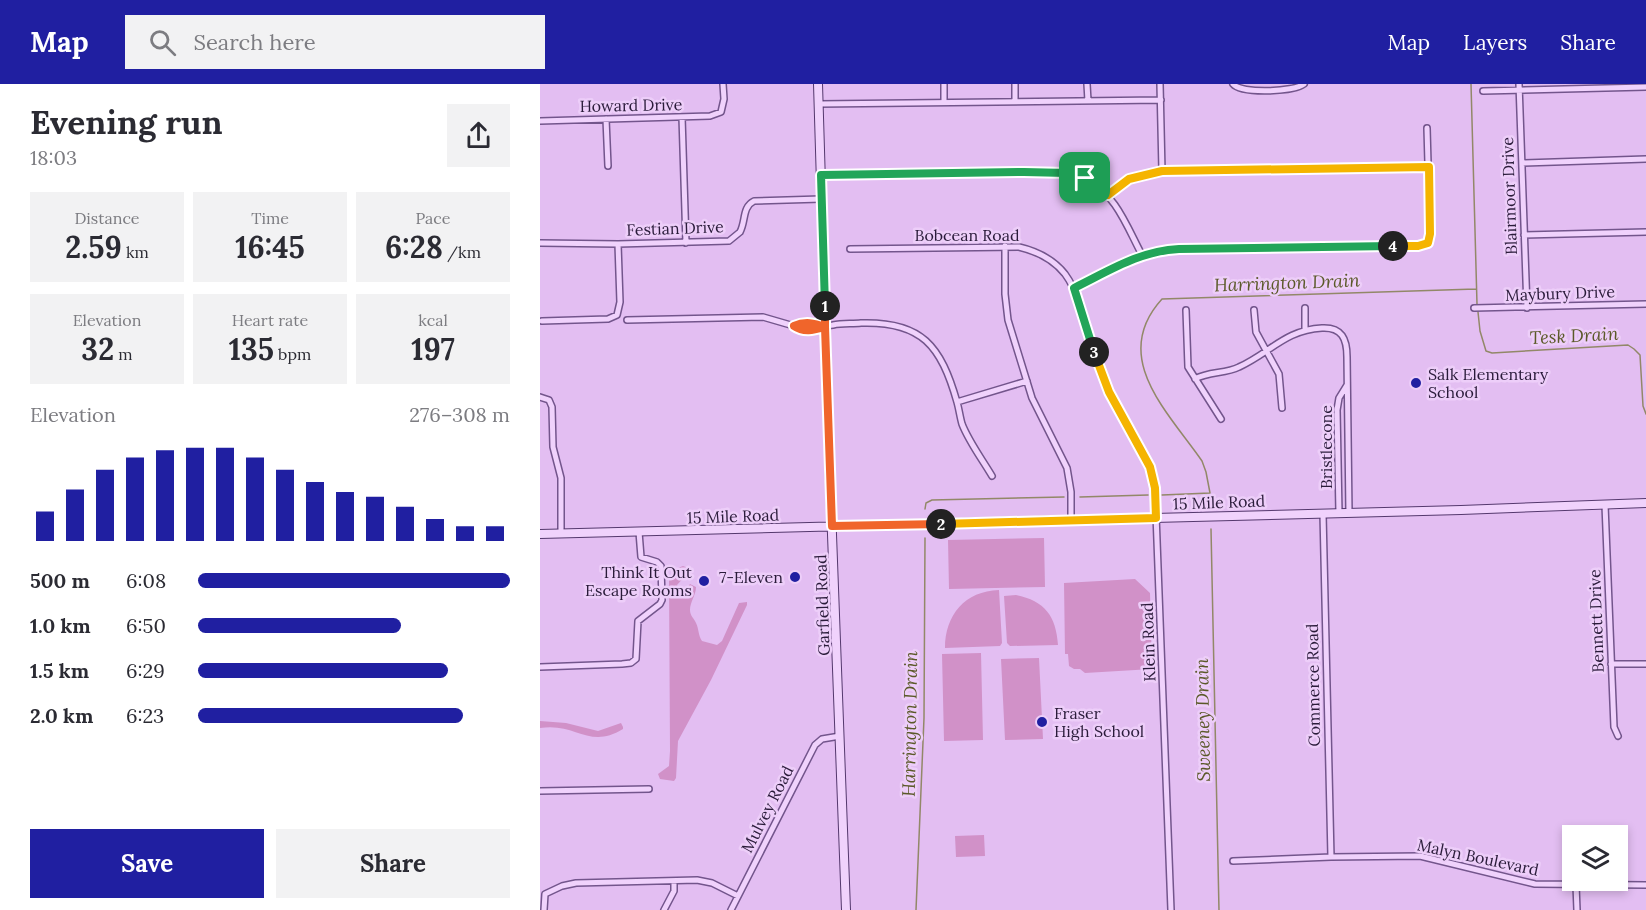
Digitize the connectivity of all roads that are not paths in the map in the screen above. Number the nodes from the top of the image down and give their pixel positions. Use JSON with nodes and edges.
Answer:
{"nodes":[{"id":1,"x":723,"y":84,"type":"edge"},
{"id":2,"x":818,"y":84,"type":"edge"},
{"id":3,"x":944,"y":84,"type":"edge"},
{"id":4,"x":1015,"y":84,"type":"edge"},
{"id":5,"x":1087,"y":84,"type":"edge"},
{"id":6,"x":1160,"y":84,"type":"edge"},
{"id":7,"x":1303,"y":84,"type":"edge"},
{"id":8,"x":1234,"y":85,"type":"edge"},
{"id":9,"x":1519,"y":87,"type":"edge"},
{"id":10,"x":1646,"y":87,"type":"edge"},
{"id":11,"x":1483,"y":91,"type":"dead end"},
{"id":12,"x":1161,"y":100,"type":"junction"},
{"id":13,"x":1015,"y":101,"type":"junction"},
{"id":14,"x":1088,"y":101,"type":"junction"},
{"id":15,"x":944,"y":102,"type":"junction"},
{"id":16,"x":819,"y":104,"type":"junction"},
{"id":17,"x":682,"y":117,"type":"junction"},
{"id":18,"x":606,"y":119,"type":"junction"},
{"id":19,"x":540,"y":121,"type":"edge"},
{"id":20,"x":1427,"y":128,"type":"dead end"},
{"id":21,"x":1646,"y":159,"type":"edge"},
{"id":22,"x":1522,"y":163,"type":"junction"},
{"id":23,"x":608,"y":166,"type":"dead end"},
{"id":24,"x":1429,"y":167,"type":"junction"},
{"id":25,"x":1162,"y":171,"type":"junction"},
{"id":26,"x":821,"y":175,"type":"junction"},
{"id":27,"x":1108,"y":195,"type":"junction"},
{"id":28,"x":821,"y":199,"type":"junction"},
{"id":29,"x":1646,"y":232,"type":"edge"},
{"id":30,"x":1524,"y":236,"type":"junction"},
{"id":31,"x":540,"y":243,"type":"edge"},
{"id":32,"x":686,"y":243,"type":"junction"},
{"id":33,"x":618,"y":244,"type":"junction"},
{"id":34,"x":1005,"y":246,"type":"junction"},
{"id":35,"x":850,"y":249,"type":"dead end"},
{"id":36,"x":1142,"y":255,"type":"junction"},
{"id":37,"x":1074,"y":288,"type":"junction"},
{"id":38,"x":1646,"y":304,"type":"edge"},
{"id":39,"x":1305,"y":308,"type":"dead end"},
{"id":40,"x":1474,"y":308,"type":"dead end"},
{"id":41,"x":1527,"y":308,"type":"junction"},
{"id":42,"x":1186,"y":310,"type":"dead end"},
{"id":43,"x":1254,"y":310,"type":"dead end"},
{"id":44,"x":627,"y":320,"type":"dead end"},
{"id":45,"x":542,"y":321,"type":"dead end"},
{"id":46,"x":825,"y":327,"type":"junction"},
{"id":47,"x":1305,"y":330,"type":"junction"},
{"id":48,"x":1266,"y":350,"type":"junction"},
{"id":49,"x":1195,"y":379,"type":"junction"},
{"id":50,"x":1026,"y":381,"type":"junction"},
{"id":51,"x":1348,"y":383,"type":"junction"},
{"id":52,"x":540,"y":397,"type":"edge"},
{"id":53,"x":957,"y":402,"type":"junction"},
{"id":54,"x":1282,"y":408,"type":"dead end"},
{"id":55,"x":1221,"y":419,"type":"dead end"},
{"id":56,"x":992,"y":476,"type":"dead end"},
{"id":57,"x":1646,"y":503,"type":"edge"},
{"id":58,"x":1605,"y":505,"type":"junction"},
{"id":59,"x":1339,"y":513,"type":"junction"},
{"id":60,"x":1349,"y":513,"type":"junction"},
{"id":61,"x":1323,"y":514,"type":"junction"},
{"id":62,"x":1156,"y":518,"type":"junction"},
{"id":63,"x":1071,"y":520,"type":"junction"},
{"id":64,"x":832,"y":526,"type":"junction"},
{"id":65,"x":639,"y":532,"type":"junction"},
{"id":66,"x":540,"y":534,"type":"edge"},
{"id":67,"x":561,"y":534,"type":"junction"},
{"id":68,"x":1611,"y":664,"type":"junction"},
{"id":69,"x":1646,"y":664,"type":"edge"},
{"id":70,"x":540,"y":667,"type":"edge"},
{"id":71,"x":840,"y":736,"type":"junction"},
{"id":72,"x":1618,"y":736,"type":"dead end"},
{"id":73,"x":650,"y":789,"type":"dead end"},
{"id":74,"x":540,"y":791,"type":"edge"},
{"id":75,"x":1331,"y":857,"type":"junction"},
{"id":76,"x":1233,"y":861,"type":"dead end"},
{"id":77,"x":674,"y":880,"type":"junction"},
{"id":78,"x":1562,"y":884,"type":"edge"},
{"id":79,"x":1628,"y":885,"type":"edge"},
{"id":80,"x":1646,"y":885,"type":"edge"},
{"id":81,"x":1576,"y":891,"type":"edge"},
{"id":82,"x":738,"y":896,"type":"junction"},
{"id":83,"x":544,"y":910,"type":"edge"},
{"id":84,"x":664,"y":910,"type":"edge"},
{"id":85,"x":731,"y":910,"type":"edge"},
{"id":86,"x":846,"y":910,"type":"edge"},
{"id":87,"x":1171,"y":910,"type":"edge"},
{"id":88,"x":1577,"y":910,"type":"edge"}],
"edges":[{"from":1,"to":17,"type":"street","name":"Howard Drive"},
{"from":2,"to":16,"type":"main road","name":"Garfield Road"},
{"from":3,"to":15,"type":"street"},
{"from":4,"to":13,"type":"street"},
{"from":5,"to":14,"type":"street"},
{"from":6,"to":12,"type":"street"},
{"from":7,"to":8,"type":"street"},
{"from":9,"to":10,"type":"street"},
{"from":9,"to":11,"type":"street"},
{"from":9,"to":22,"type":"street","name":"Blairmoor Drive"},
{"from":12,"to":14,"type":"street"},
{"from":12,"to":25,"type":"street"},
{"from":13,"to":14,"type":"street"},
{"from":13,"to":15,"type":"street"},
{"from":15,"to":16,"type":"street"},
{"from":16,"to":26,"type":"main road","name":"Garfield Road"},
{"from":17,"to":18,"type":"street","name":"Howard Drive"},
{"from":17,"to":32,"type":"street"},
{"from":18,"to":19,"type":"street","name":"Howard Drive"},
{"from":18,"to":23,"type":"street"},
{"from":20,"to":24,"type":"street"},
{"from":21,"to":22,"type":"street"},
{"from":22,"to":30,"type":"street","name":"Blairmoor Drive"},
{"from":24,"to":25,"type":"street"},
{"from":24,"to":36,"type":"street"},
{"from":25,"to":27,"type":"street"},
{"from":26,"to":27,"type":"street"},
{"from":26,"to":28,"type":"main road","name":"Garfield Road"},
{"from":27,"to":36,"type":"street"},
{"from":28,"to":32,"type":"street","name":"Festian Drive"},
{"from":28,"to":46,"type":"main road","name":"Garfield Road"},
{"from":29,"to":30,"type":"street"},
{"from":30,"to":41,"type":"street","name":"Blairmoor Drive"},
{"from":31,"to":33,"type":"street","name":"Festian Drive"},
{"from":32,"to":33,"type":"street","name":"Festian Drive"},
{"from":33,"to":45,"type":"street"},
{"from":34,"to":35,"type":"street","name":"Bobcean Road"},
{"from":34,"to":37,"type":"street","name":"Bobcean Road"},
{"from":34,"to":50,"type":"street"},
{"from":36,"to":37,"type":"street"},
{"from":37,"to":62,"type":"street","name":"Bobcean Road"},
{"from":38,"to":41,"type":"street","name":"Maybury Drive"},
{"from":39,"to":47,"type":"street"},
{"from":40,"to":41,"type":"street","name":"Maybury Drive"},
{"from":42,"to":49,"type":"street"},
{"from":43,"to":48,"type":"street"},
{"from":44,"to":46,"type":"street"},
{"from":46,"to":53,"type":"street"},
{"from":46,"to":64,"type":"main road","name":"Garfield Road"},
{"from":47,"to":48,"type":"street","name":"Bristlecone"},
{"from":47,"to":51,"type":"street","name":"Bristlecone"},
{"from":48,"to":49,"type":"street","name":"Bristlecone"},
{"from":48,"to":54,"type":"street"},
{"from":49,"to":55,"type":"street"},
{"from":50,"to":53,"type":"street"},
{"from":50,"to":63,"type":"street"},
{"from":51,"to":59,"type":"street","name":"Bristlecone"},
{"from":51,"to":60,"type":"street","name":"Bristlecone"},
{"from":52,"to":67,"type":"street"},
{"from":53,"to":56,"type":"street"},
{"from":57,"to":58,"type":"main road","name":"15 Mile Road"},
{"from":58,"to":60,"type":"main road","name":"15 Mile Road"},
{"from":58,"to":68,"type":"street","name":"Bennett Drive"},
{"from":59,"to":60,"type":"main road","name":"15 Mile Road"},
{"from":59,"to":61,"type":"main road","name":"15 Mile Road"},
{"from":61,"to":62,"type":"main road","name":"15 Mile Road"},
{"from":61,"to":75,"type":"street","name":"Commerce Road"},
{"from":62,"to":63,"type":"main road","name":"15 Mile Road"},
{"from":62,"to":87,"type":"street","name":"Klein Road"},
{"from":63,"to":64,"type":"main road","name":"15 Mile Road"},
{"from":64,"to":65,"type":"main road","name":"15 Mile Road"},
{"from":64,"to":71,"type":"main road","name":"Garfield Road"},
{"from":65,"to":67,"type":"main road","name":"15 Mile Road"},
{"from":65,"to":70,"type":"street"},
{"from":66,"to":67,"type":"main road","name":"15 Mile Road"},
{"from":68,"to":69,"type":"street"},
{"from":68,"to":72,"type":"street","name":"Bennett Drive"},
{"from":71,"to":82,"type":"street","name":"Mulvey Road"},
{"from":71,"to":86,"type":"main road","name":"Garfield Road"},
{"from":73,"to":74,"type":"street"},
{"from":75,"to":76,"type":"street","name":"Malyn Boulevard"},
{"from":75,"to":78,"type":"street","name":"Malyn Boulevard"},
{"from":77,"to":82,"type":"street"},
{"from":77,"to":83,"type":"street"},
{"from":77,"to":84,"type":"street"},
{"from":79,"to":80,"type":"street","name":"Malyn Boulevard"},
{"from":81,"to":88,"type":"street"},
{"from":82,"to":85,"type":"street","name":"Mulvey Road"}]}
